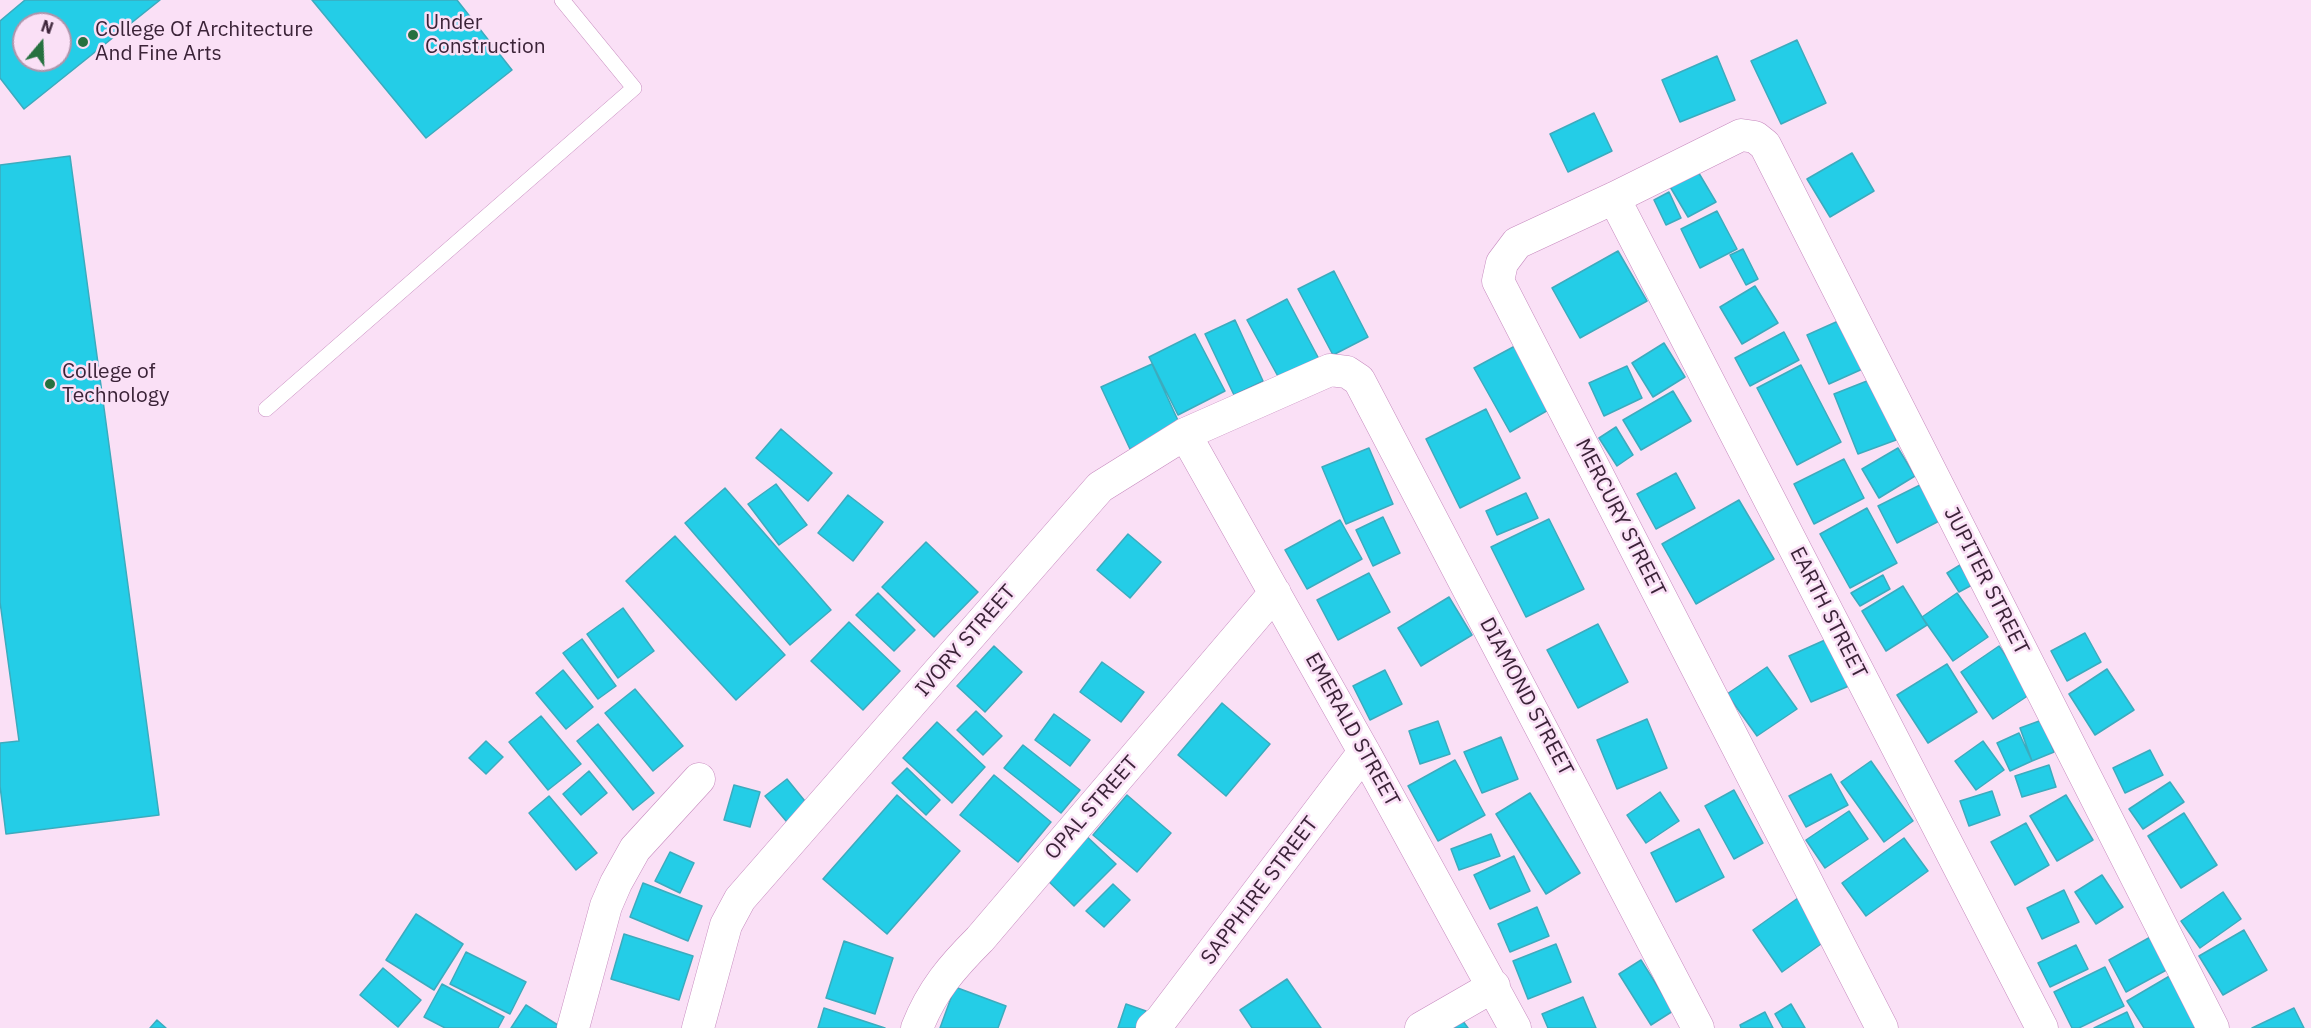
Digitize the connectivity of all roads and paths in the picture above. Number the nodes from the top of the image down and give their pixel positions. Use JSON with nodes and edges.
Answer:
{"nodes":[{"id":1,"x":562,"y":0,"type":"edge"},
{"id":2,"x":1755,"y":137,"type":"joint"},
{"id":3,"x":1614,"y":198,"type":"junction"},
{"id":4,"x":1347,"y":372,"type":"joint"},
{"id":5,"x":266,"y":409,"type":"dead end"},
{"id":6,"x":1185,"y":434,"type":"junction"},
{"id":7,"x":1275,"y":593,"type":"junction"},
{"id":8,"x":1364,"y":752,"type":"junction"},
{"id":9,"x":699,"y":779,"type":"dead end"},
{"id":10,"x":1494,"y":986,"type":"junction"},
{"id":11,"x":573,"y":1028,"type":"edge"},
{"id":12,"x":698,"y":1028,"type":"edge"},
{"id":13,"x":918,"y":1028,"type":"edge"},
{"id":14,"x":1152,"y":1028,"type":"edge"},
{"id":15,"x":1421,"y":1028,"type":"edge"},
{"id":16,"x":1515,"y":1028,"type":"edge"},
{"id":17,"x":1698,"y":1028,"type":"edge"},
{"id":18,"x":1882,"y":1028,"type":"edge"},
{"id":19,"x":2042,"y":1028,"type":"edge"},
{"id":20,"x":2213,"y":1028,"type":"edge"}],
"edges":[{"from":1,"to":5,"type":"lane"},
{"from":2,"to":3,"type":"street","name":"MERCURY STREET"},
{"from":2,"to":20,"type":"street","name":"JUPITER STREET"},
{"from":3,"to":18,"type":"street","name":"MERCURY STREET"},
{"from":3,"to":19,"type":"street","name":"EARTH STREET"},
{"from":4,"to":6,"type":"street","name":"IVORY STREET"},
{"from":4,"to":17,"type":"street","name":"DIAMOND STREET"},
{"from":6,"to":7,"type":"street","name":"EMERALD STREET"},
{"from":6,"to":12,"type":"street","name":"IVORY STREET"},
{"from":7,"to":8,"type":"street","name":"EMERALD STREET"},
{"from":7,"to":13,"type":"street","name":"OPAL STREET"},
{"from":8,"to":10,"type":"street","name":"EMERALD STREET"},
{"from":8,"to":14,"type":"street","name":"SAPPHIRE STREET"},
{"from":9,"to":11,"type":"street"},
{"from":10,"to":15,"type":"street"},
{"from":10,"to":16,"type":"street","name":"EMERALD STREET"}]}
